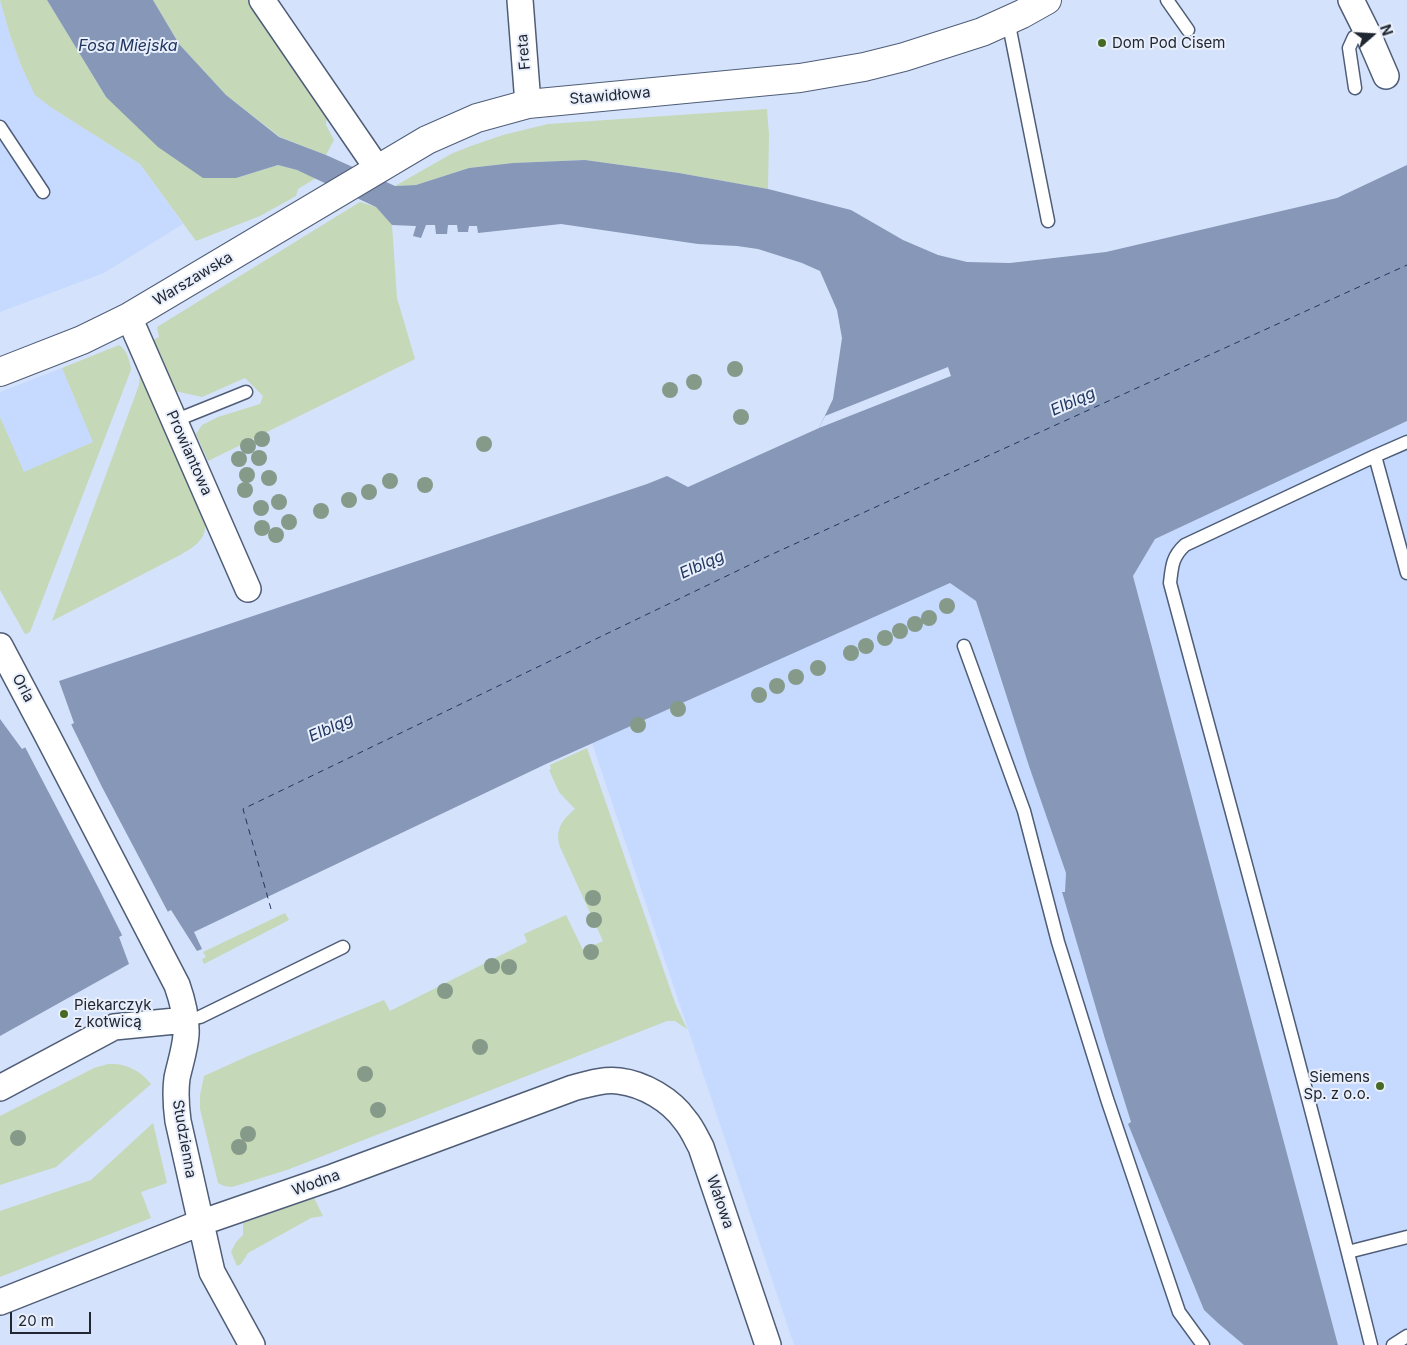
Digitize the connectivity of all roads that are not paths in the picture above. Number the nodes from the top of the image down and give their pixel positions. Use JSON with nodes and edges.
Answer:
{"nodes":[{"id":1,"x":262,"y":0,"type":"edge"},
{"id":2,"x":520,"y":0,"type":"edge"},
{"id":3,"x":1047,"y":0,"type":"edge"},
{"id":4,"x":1167,"y":0,"type":"edge"},
{"id":5,"x":1350,"y":0,"type":"edge"},
{"id":6,"x":1008,"y":20,"type":"junction"},
{"id":7,"x":1188,"y":30,"type":"dead end"},
{"id":8,"x":1367,"y":32,"type":"junction"},
{"id":9,"x":1386,"y":76,"type":"dead end"},
{"id":10,"x":1355,"y":88,"type":"dead end"},
{"id":11,"x":528,"y":104,"type":"junction"},
{"id":12,"x":0,"y":126,"type":"edge"},
{"id":13,"x":377,"y":168,"type":"junction"},
{"id":14,"x":43,"y":192,"type":"dead end"},
{"id":15,"x":1048,"y":221,"type":"dead end"},
{"id":16,"x":129,"y":317,"type":"junction"},
{"id":17,"x":0,"y":372,"type":"edge"},
{"id":18,"x":246,"y":392,"type":"dead end"},
{"id":19,"x":174,"y":421,"type":"junction"},
{"id":20,"x":1407,"y":442,"type":"edge"},
{"id":21,"x":1375,"y":456,"type":"junction"},
{"id":22,"x":1407,"y":573,"type":"edge"},
{"id":23,"x":248,"y":589,"type":"dead end"},
{"id":24,"x":964,"y":646,"type":"dead end"},
{"id":25,"x":8,"y":655,"type":"edge"},
{"id":26,"x":148,"y":930,"type":"joint"},
{"id":27,"x":343,"y":947,"type":"dead end"},
{"id":28,"x":186,"y":1020,"type":"junction"},
{"id":29,"x":635,"y":1085,"type":"joint"},
{"id":30,"x":0,"y":1088,"type":"edge"},
{"id":31,"x":200,"y":1223,"type":"junction"},
{"id":32,"x":1407,"y":1237,"type":"edge"},
{"id":33,"x":1348,"y":1252,"type":"junction"},
{"id":34,"x":0,"y":1302,"type":"edge"},
{"id":35,"x":1407,"y":1336,"type":"edge"},
{"id":36,"x":252,"y":1345,"type":"edge"},
{"id":37,"x":768,"y":1345,"type":"edge"},
{"id":38,"x":1203,"y":1345,"type":"edge"},
{"id":39,"x":1371,"y":1345,"type":"edge"},
{"id":40,"x":1394,"y":1345,"type":"edge"}],
"edges":[{"from":1,"to":13,"type":"street"},
{"from":2,"to":11,"type":"street","name":"Freta"},
{"from":3,"to":6,"type":"street","name":"Stawidłowa"},
{"from":4,"to":7,"type":"lane"},
{"from":5,"to":8,"type":"street"},
{"from":6,"to":11,"type":"street","name":"Stawidłowa"},
{"from":6,"to":15,"type":"lane"},
{"from":8,"to":9,"type":"street"},
{"from":8,"to":10,"type":"lane"},
{"from":11,"to":13,"type":"street","name":"Stawidłowa"},
{"from":12,"to":14,"type":"lane"},
{"from":13,"to":16,"type":"street","name":"Warszawska"},
{"from":16,"to":17,"type":"street","name":"Warszawska"},
{"from":16,"to":19,"type":"street","name":"Prowiantowa"},
{"from":18,"to":19,"type":"lane"},
{"from":19,"to":23,"type":"street","name":"Prowiantowa"},
{"from":20,"to":21,"type":"lane"},
{"from":21,"to":22,"type":"lane"},
{"from":21,"to":33,"type":"lane"},
{"from":24,"to":38,"type":"lane"},
{"from":25,"to":26,"type":"street","name":"Orla"},
{"from":26,"to":28,"type":"street","name":"Studzienna"},
{"from":27,"to":28,"type":"lane"},
{"from":28,"to":30,"type":"street"},
{"from":28,"to":31,"type":"street","name":"Studzienna"},
{"from":29,"to":31,"type":"street","name":"Wodna"},
{"from":29,"to":37,"type":"street","name":"Wałowa"},
{"from":31,"to":34,"type":"street","name":"Wodna"},
{"from":31,"to":36,"type":"street","name":"Studzienna"},
{"from":32,"to":33,"type":"lane"},
{"from":33,"to":39,"type":"lane"},
{"from":35,"to":40,"type":"lane"}]}
